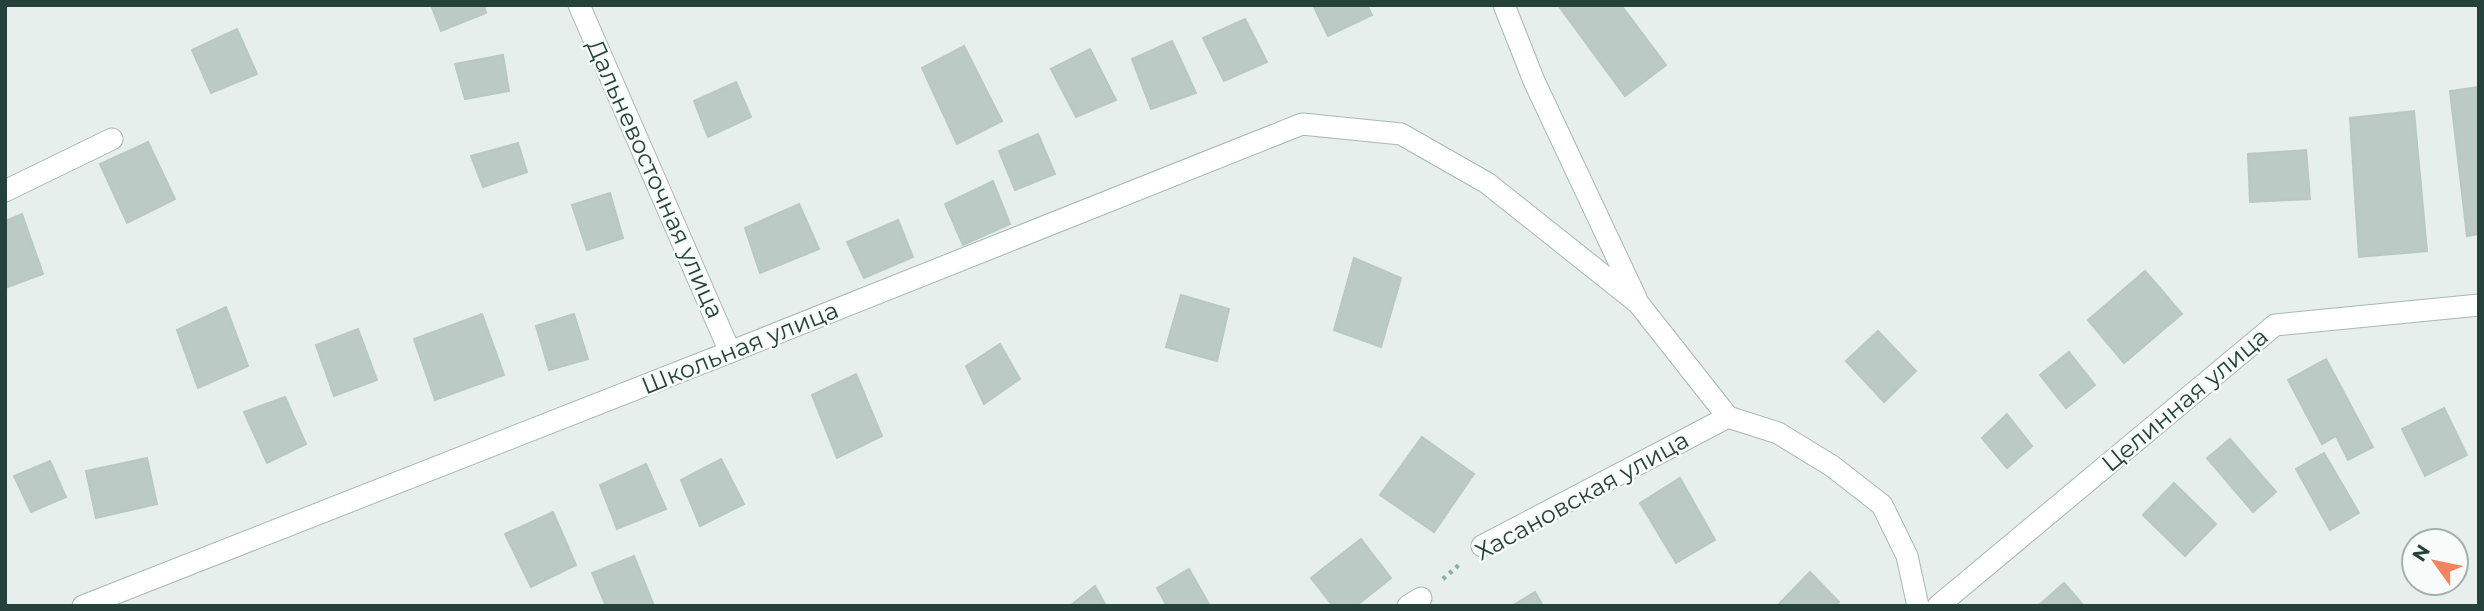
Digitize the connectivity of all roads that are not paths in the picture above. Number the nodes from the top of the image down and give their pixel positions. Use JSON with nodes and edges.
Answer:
{"nodes":[{"id":1,"x":579,"y":5,"type":"edge"},
{"id":2,"x":1504,"y":5,"type":"edge"},
{"id":3,"x":112,"y":139,"type":"dead end"},
{"id":4,"x":5,"y":191,"type":"edge"},
{"id":5,"x":1638,"y":303,"type":"junction"},
{"id":6,"x":2479,"y":306,"type":"edge"},
{"id":7,"x":730,"y":352,"type":"junction"},
{"id":8,"x":1728,"y":417,"type":"junction"},
{"id":9,"x":1482,"y":546,"type":"road end"},
{"id":10,"x":83,"y":606,"type":"edge"},
{"id":11,"x":1918,"y":606,"type":"edge"},
{"id":12,"x":1938,"y":606,"type":"edge"}],
"edges":[{"from":1,"to":7,"type":"street","name":"Дальневосточная улица"},
{"from":2,"to":5,"type":"street"},
{"from":3,"to":4,"type":"street"},
{"from":5,"to":7,"type":"street","name":"Школьная улица"},
{"from":5,"to":8,"type":"street"},
{"from":6,"to":12,"type":"street","name":"Целинная улица"},
{"from":7,"to":10,"type":"street","name":"Школьная улица"},
{"from":8,"to":9,"type":"street","name":"Хасановская улица"},
{"from":8,"to":11,"type":"street"}]}
